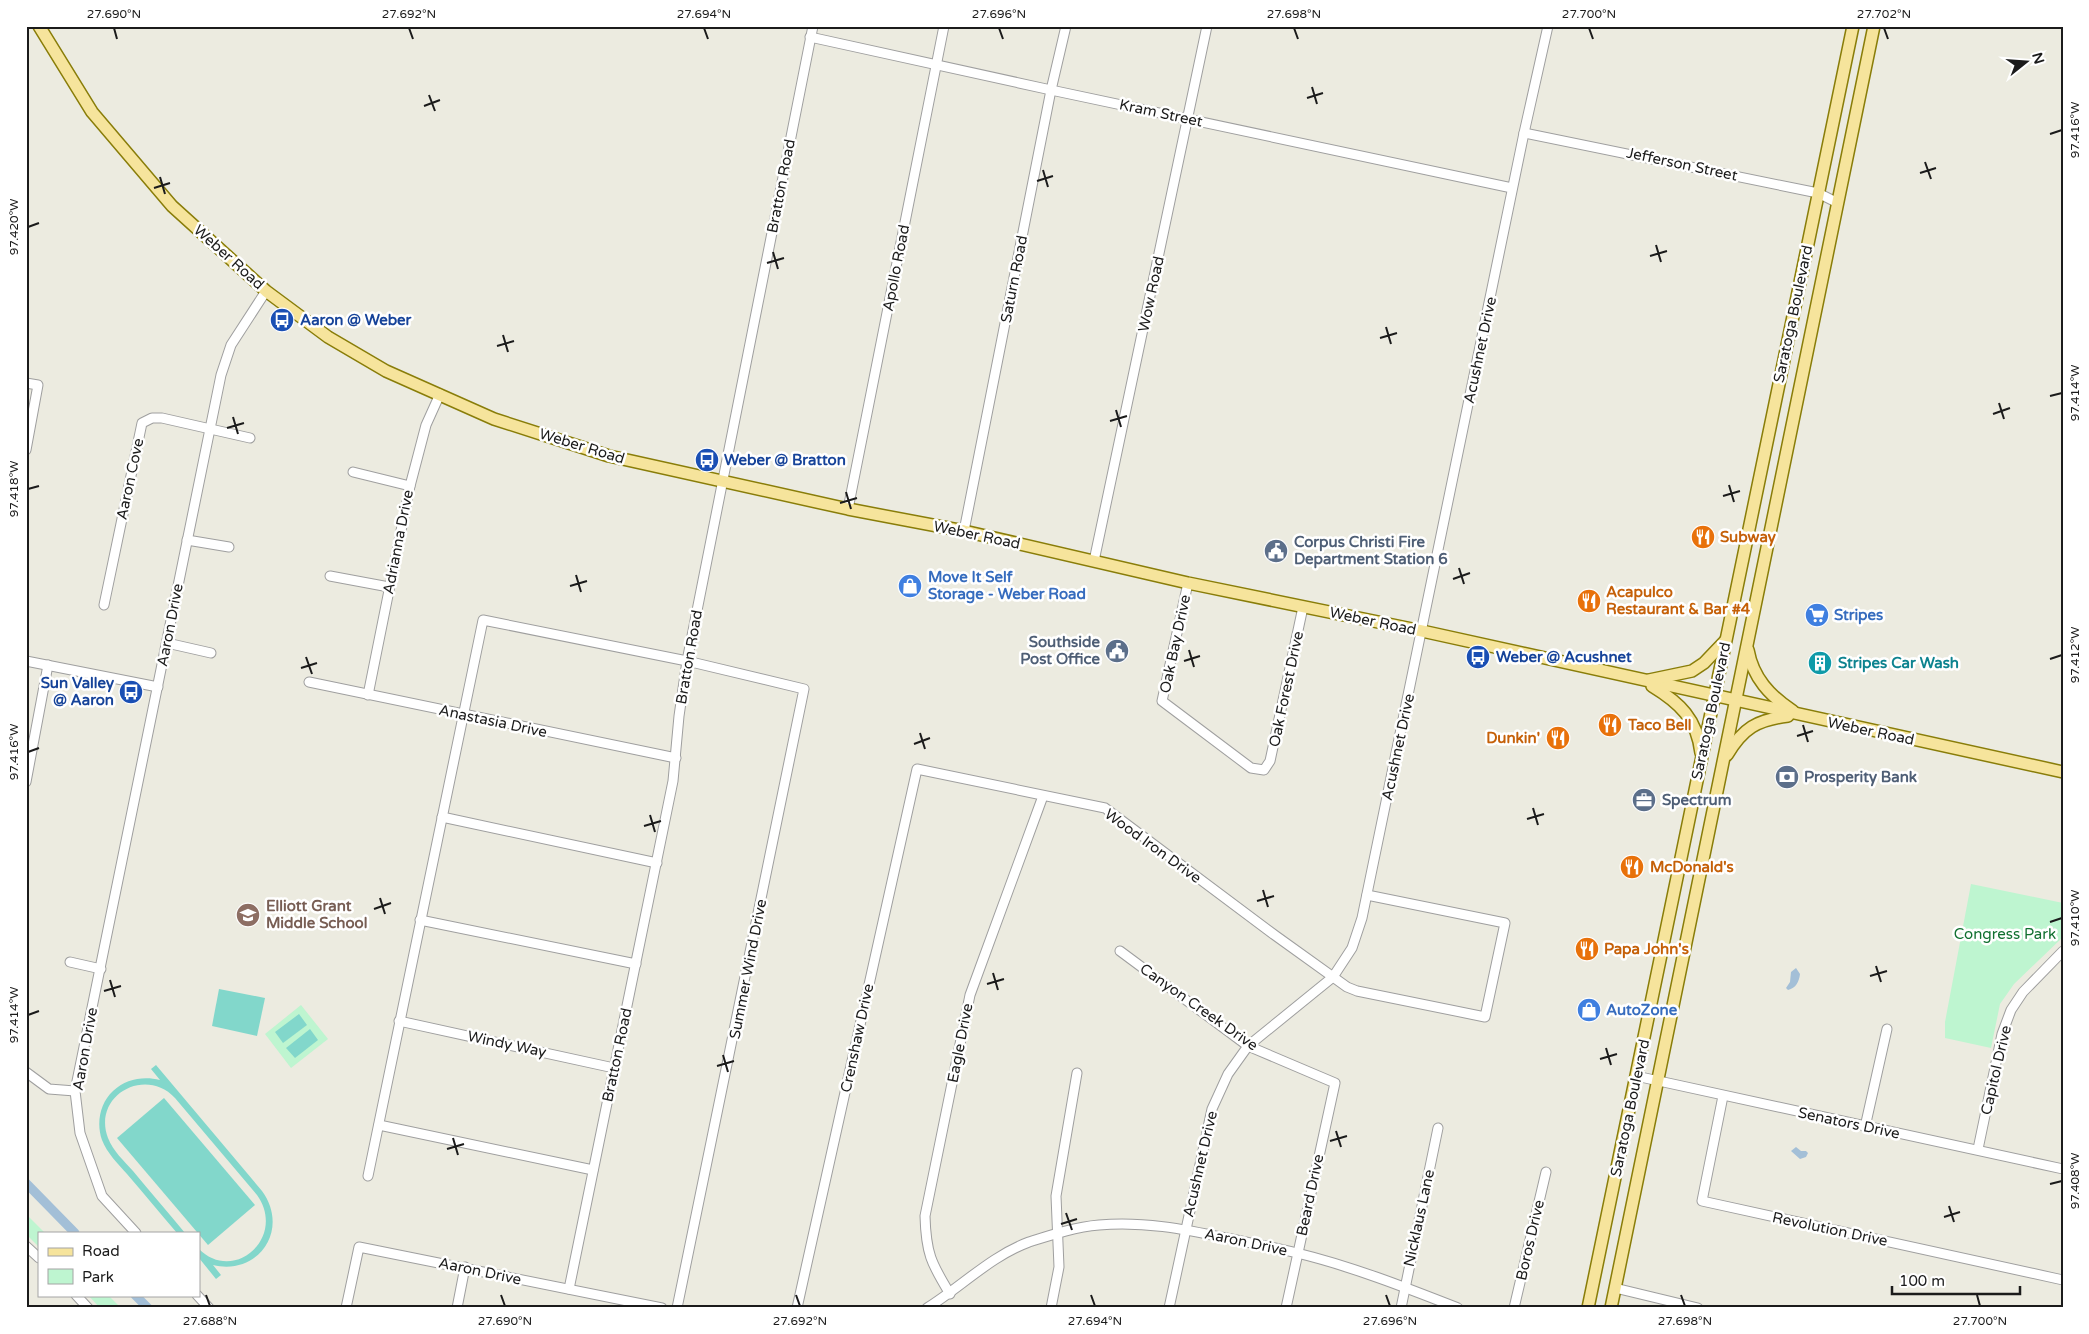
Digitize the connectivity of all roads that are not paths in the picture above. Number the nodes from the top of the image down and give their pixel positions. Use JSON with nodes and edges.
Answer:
{"nodes":[{"id":1,"x":39,"y":26,"type":"edge"},
{"id":2,"x":813,"y":26,"type":"edge"},
{"id":3,"x":944,"y":26,"type":"edge"},
{"id":4,"x":1066,"y":26,"type":"edge"},
{"id":5,"x":1207,"y":26,"type":"edge"},
{"id":6,"x":1548,"y":26,"type":"edge"},
{"id":7,"x":1852,"y":26,"type":"edge"},
{"id":8,"x":1874,"y":26,"type":"edge"},
{"id":9,"x":810,"y":37,"type":"junction"},
{"id":10,"x":936,"y":65,"type":"junction"},
{"id":11,"x":1051,"y":90,"type":"junction"},
{"id":12,"x":1188,"y":118,"type":"junction"},
{"id":13,"x":1524,"y":133,"type":"junction"},
{"id":14,"x":1512,"y":188,"type":"junction"},
{"id":15,"x":1818,"y":193,"type":"junction"},
{"id":16,"x":1838,"y":203,"type":"junction"},
{"id":17,"x":266,"y":291,"type":"junction"},
{"id":18,"x":26,"y":383,"type":"edge"},
{"id":19,"x":440,"y":394,"type":"junction"},
{"id":20,"x":212,"y":430,"type":"junction"},
{"id":21,"x":250,"y":438,"type":"dead end"},
{"id":22,"x":26,"y":450,"type":"edge"},
{"id":23,"x":353,"y":472,"type":"dead end"},
{"id":24,"x":724,"y":481,"type":"junction"},
{"id":25,"x":410,"y":486,"type":"junction"},
{"id":26,"x":848,"y":509,"type":"junction"},
{"id":27,"x":964,"y":531,"type":"junction"},
{"id":28,"x":187,"y":540,"type":"junction"},
{"id":29,"x":228,"y":547,"type":"dead end"},
{"id":30,"x":1094,"y":561,"type":"junction"},
{"id":31,"x":330,"y":576,"type":"dead end"},
{"id":32,"x":1188,"y":583,"type":"junction"},
{"id":33,"x":389,"y":587,"type":"junction"},
{"id":34,"x":104,"y":605,"type":"dead end"},
{"id":35,"x":1303,"y":607,"type":"junction"},
{"id":36,"x":1422,"y":631,"type":"junction"},
{"id":37,"x":1726,"y":639,"type":"junction"},
{"id":38,"x":167,"y":643,"type":"junction"},
{"id":39,"x":1747,"y":644,"type":"junction"},
{"id":40,"x":211,"y":652,"type":"dead end"},
{"id":41,"x":26,"y":661,"type":"edge"},
{"id":42,"x":687,"y":661,"type":"junction"},
{"id":43,"x":48,"y":666,"type":"junction"},
{"id":44,"x":1644,"y":681,"type":"junction"},
{"id":45,"x":309,"y":682,"type":"dead end"},
{"id":46,"x":158,"y":686,"type":"junction"},
{"id":47,"x":368,"y":694,"type":"junction"},
{"id":48,"x":1714,"y":697,"type":"junction"},
{"id":49,"x":1735,"y":701,"type":"junction"},
{"id":50,"x":463,"y":715,"type":"junction"},
{"id":51,"x":1799,"y":715,"type":"junction"},
{"id":52,"x":676,"y":758,"type":"junction"},
{"id":53,"x":1701,"y":760,"type":"junction"},
{"id":54,"x":1723,"y":763,"type":"junction"},
{"id":55,"x":917,"y":769,"type":"joint"},
{"id":56,"x":1264,"y":770,"type":"joint"},
{"id":57,"x":2063,"y":772,"type":"edge"},
{"id":58,"x":26,"y":782,"type":"edge"},
{"id":59,"x":1043,"y":796,"type":"junction"},
{"id":60,"x":442,"y":817,"type":"junction"},
{"id":61,"x":657,"y":863,"type":"junction"},
{"id":62,"x":1367,"y":895,"type":"junction"},
{"id":63,"x":420,"y":920,"type":"junction"},
{"id":64,"x":1120,"y":951,"type":"dead end"},
{"id":65,"x":2063,"y":951,"type":"edge"},
{"id":66,"x":70,"y":962,"type":"dead end"},
{"id":67,"x":636,"y":964,"type":"junction"},
{"id":68,"x":101,"y":969,"type":"junction"},
{"id":69,"x":1333,"y":977,"type":"junction"},
{"id":70,"x":399,"y":1021,"type":"junction"},
{"id":71,"x":1887,"y":1029,"type":"dead end"},
{"id":72,"x":1248,"y":1046,"type":"junction"},
{"id":73,"x":614,"y":1068,"type":"junction"},
{"id":74,"x":26,"y":1072,"type":"edge"},
{"id":75,"x":1077,"y":1073,"type":"dead end"},
{"id":76,"x":1636,"y":1076,"type":"junction"},
{"id":77,"x":1657,"y":1081,"type":"junction"},
{"id":78,"x":1335,"y":1083,"type":"joint"},
{"id":79,"x":75,"y":1091,"type":"junction"},
{"id":80,"x":1723,"y":1096,"type":"junction"},
{"id":81,"x":379,"y":1125,"type":"junction"},
{"id":82,"x":1865,"y":1127,"type":"junction"},
{"id":83,"x":1438,"y":1128,"type":"dead end"},
{"id":84,"x":1978,"y":1149,"type":"junction"},
{"id":85,"x":2063,"y":1168,"type":"edge"},
{"id":86,"x":593,"y":1170,"type":"junction"},
{"id":87,"x":1546,"y":1172,"type":"dead end"},
{"id":88,"x":368,"y":1176,"type":"dead end"},
{"id":89,"x":1185,"y":1230,"type":"junction"},
{"id":90,"x":135,"y":1232,"type":"edge"},
{"id":91,"x":1057,"y":1233,"type":"junction"},
{"id":92,"x":26,"y":1246,"type":"edge"},
{"id":93,"x":1298,"y":1253,"type":"junction"},
{"id":94,"x":38,"y":1257,"type":"edge"},
{"id":95,"x":465,"y":1267,"type":"junction"},
{"id":96,"x":2063,"y":1280,"type":"edge"},
{"id":97,"x":1405,"y":1287,"type":"junction"},
{"id":98,"x":1614,"y":1288,"type":"junction"},
{"id":99,"x":569,"y":1289,"type":"junction"},
{"id":100,"x":950,"y":1294,"type":"junction"},
{"id":101,"x":77,"y":1296,"type":"edge"},
{"id":102,"x":198,"y":1296,"type":"edge"},
{"id":103,"x":88,"y":1308,"type":"edge"},
{"id":104,"x":209,"y":1308,"type":"edge"},
{"id":105,"x":346,"y":1308,"type":"edge"},
{"id":106,"x":457,"y":1308,"type":"edge"},
{"id":107,"x":662,"y":1308,"type":"edge"},
{"id":108,"x":677,"y":1308,"type":"edge"},
{"id":109,"x":797,"y":1308,"type":"edge"},
{"id":110,"x":927,"y":1308,"type":"edge"},
{"id":111,"x":1051,"y":1308,"type":"edge"},
{"id":112,"x":1169,"y":1308,"type":"edge"},
{"id":113,"x":1286,"y":1308,"type":"edge"},
{"id":114,"x":1401,"y":1308,"type":"edge"},
{"id":115,"x":1458,"y":1308,"type":"edge"},
{"id":116,"x":1514,"y":1308,"type":"edge"},
{"id":117,"x":1588,"y":1308,"type":"edge"},
{"id":118,"x":1611,"y":1308,"type":"edge"},
{"id":119,"x":1698,"y":1308,"type":"edge"}],
"edges":[{"from":1,"to":17,"type":"main road","name":"Weber Road"},
{"from":2,"to":9,"type":"street","name":"Bratton Road"},
{"from":3,"to":10,"type":"street","name":"Apollo Road"},
{"from":4,"to":11,"type":"street","name":"Saturn Road"},
{"from":5,"to":12,"type":"street","name":"Wow Road"},
{"from":6,"to":13,"type":"street","name":"Acushnet Drive"},
{"from":7,"to":15,"type":"main road","name":"Saratoga Boulevard"},
{"from":8,"to":16,"type":"main road","name":"Saratoga Boulevard"},
{"from":9,"to":10,"type":"street","name":"Kram Street"},
{"from":9,"to":24,"type":"street","name":"Bratton Road"},
{"from":10,"to":11,"type":"street","name":"Kram Street"},
{"from":10,"to":26,"type":"street","name":"Apollo Road"},
{"from":11,"to":12,"type":"street","name":"Kram Street"},
{"from":11,"to":27,"type":"street","name":"Saturn Road"},
{"from":12,"to":14,"type":"street","name":"Kram Street"},
{"from":12,"to":30,"type":"street","name":"Wow Road"},
{"from":13,"to":14,"type":"street","name":"Acushnet Drive"},
{"from":13,"to":15,"type":"street","name":"Jefferson Street"},
{"from":14,"to":36,"type":"street","name":"Acushnet Drive"},
{"from":15,"to":16,"type":"street","name":"Jefferson Street"},
{"from":15,"to":37,"type":"main road","name":"Saratoga Boulevard"},
{"from":16,"to":39,"type":"main road","name":"Saratoga Boulevard"},
{"from":17,"to":19,"type":"main road","name":"Weber Road"},
{"from":17,"to":20,"type":"street","name":"Aaron Drive"},
{"from":18,"to":22,"type":"street"},
{"from":19,"to":24,"type":"main road","name":"Weber Road"},
{"from":19,"to":25,"type":"street","name":"Adrianna Drive"},
{"from":20,"to":21,"type":"street"},
{"from":20,"to":28,"type":"street","name":"Aaron Drive"},
{"from":20,"to":34,"type":"street","name":"Aaron Cove"},
{"from":23,"to":25,"type":"street"},
{"from":24,"to":26,"type":"main road","name":"Weber Road"},
{"from":24,"to":42,"type":"street","name":"Bratton Road"},
{"from":25,"to":33,"type":"street","name":"Adrianna Drive"},
{"from":26,"to":27,"type":"main road","name":"Weber Road"},
{"from":27,"to":30,"type":"main road","name":"Weber Road"},
{"from":28,"to":29,"type":"street"},
{"from":28,"to":38,"type":"street","name":"Aaron Drive"},
{"from":30,"to":32,"type":"main road","name":"Weber Road"},
{"from":31,"to":33,"type":"street"},
{"from":32,"to":35,"type":"main road","name":"Weber Road"},
{"from":32,"to":56,"type":"street","name":"Oak Bay Drive"},
{"from":33,"to":47,"type":"street","name":"Adrianna Drive"},
{"from":35,"to":36,"type":"main road","name":"Weber Road"},
{"from":35,"to":56,"type":"street","name":"Oak Forest Drive"},
{"from":36,"to":44,"type":"main road","name":"Weber Road"},
{"from":36,"to":62,"type":"street","name":"Acushnet Drive"},
{"from":37,"to":44,"type":"main road"},
{"from":37,"to":48,"type":"main road","name":"Saratoga Boulevard"},
{"from":38,"to":40,"type":"street"},
{"from":38,"to":46,"type":"street","name":"Aaron Drive"},
{"from":39,"to":49,"type":"main road","name":"Saratoga Boulevard"},
{"from":39,"to":51,"type":"main road"},
{"from":41,"to":43,"type":"street"},
{"from":42,"to":50,"type":"street"},
{"from":42,"to":52,"type":"street","name":"Bratton Road"},
{"from":42,"to":108,"type":"street","name":"Summer Wind Drive"},
{"from":43,"to":46,"type":"street"},
{"from":43,"to":58,"type":"street"},
{"from":44,"to":48,"type":"main road","name":"Weber Road"},
{"from":44,"to":53,"type":"main road"},
{"from":45,"to":47,"type":"street","name":"Anastasia Drive"},
{"from":46,"to":68,"type":"street","name":"Aaron Drive"},
{"from":47,"to":50,"type":"street","name":"Anastasia Drive"},
{"from":48,"to":49,"type":"main road","name":"Weber Road"},
{"from":48,"to":53,"type":"main road","name":"Saratoga Boulevard"},
{"from":49,"to":51,"type":"main road","name":"Weber Road"},
{"from":49,"to":54,"type":"main road","name":"Saratoga Boulevard"},
{"from":50,"to":52,"type":"street","name":"Anastasia Drive"},
{"from":50,"to":60,"type":"street"},
{"from":51,"to":54,"type":"main road"},
{"from":51,"to":57,"type":"main road","name":"Weber Road"},
{"from":52,"to":61,"type":"street","name":"Bratton Road"},
{"from":53,"to":76,"type":"main road","name":"Saratoga Boulevard"},
{"from":54,"to":77,"type":"main road","name":"Saratoga Boulevard"},
{"from":55,"to":59,"type":"street","name":"Wood Iron Drive"},
{"from":55,"to":109,"type":"street","name":"Crenshaw Drive"},
{"from":59,"to":69,"type":"street","name":"Wood Iron Drive"},
{"from":59,"to":100,"type":"street","name":"Eagle Drive"},
{"from":60,"to":61,"type":"street"},
{"from":60,"to":63,"type":"street"},
{"from":61,"to":67,"type":"street","name":"Bratton Road"},
{"from":62,"to":69,"type":"street","name":"Acushnet Drive"},
{"from":62,"to":69,"type":"street","name":"Wood Iron Drive"},
{"from":63,"to":67,"type":"street"},
{"from":63,"to":70,"type":"street"},
{"from":64,"to":72,"type":"street","name":"Canyon Creek Drive"},
{"from":65,"to":84,"type":"street","name":"Capitol Drive"},
{"from":66,"to":68,"type":"street"},
{"from":67,"to":73,"type":"street","name":"Bratton Road"},
{"from":68,"to":79,"type":"street","name":"Aaron Drive"},
{"from":69,"to":72,"type":"street","name":"Acushnet Drive"},
{"from":70,"to":73,"type":"street","name":"Windy Way"},
{"from":70,"to":81,"type":"street"},
{"from":71,"to":82,"type":"street"},
{"from":72,"to":78,"type":"street","name":"Canyon Creek Drive"},
{"from":72,"to":89,"type":"street","name":"Acushnet Drive"},
{"from":73,"to":86,"type":"street","name":"Bratton Road"},
{"from":74,"to":79,"type":"street"},
{"from":75,"to":91,"type":"street"},
{"from":76,"to":77,"type":"street","name":"Senators Drive"},
{"from":76,"to":117,"type":"main road","name":"Saratoga Boulevard"},
{"from":77,"to":80,"type":"street","name":"Senators Drive"},
{"from":77,"to":98,"type":"main road","name":"Saratoga Boulevard"},
{"from":78,"to":93,"type":"street","name":"Beard Drive"},
{"from":79,"to":90,"type":"street","name":"Aaron Drive"},
{"from":80,"to":82,"type":"street","name":"Senators Drive"},
{"from":80,"to":96,"type":"street","name":"Revolution Drive"},
{"from":81,"to":86,"type":"street"},
{"from":81,"to":88,"type":"street"},
{"from":82,"to":84,"type":"street","name":"Senators Drive"},
{"from":83,"to":97,"type":"street","name":"Nicklaus Lane"},
{"from":84,"to":85,"type":"street","name":"Senators Drive"},
{"from":86,"to":99,"type":"street","name":"Bratton Road"},
{"from":87,"to":116,"type":"street","name":"Boros Drive"},
{"from":89,"to":91,"type":"street","name":"Aaron Drive"},
{"from":89,"to":93,"type":"street","name":"Aaron Drive"},
{"from":89,"to":112,"type":"street","name":"Acushnet Drive"},
{"from":91,"to":100,"type":"street","name":"Aaron Drive"},
{"from":91,"to":111,"type":"street"},
{"from":92,"to":94,"type":"street"},
{"from":93,"to":97,"type":"street","name":"Aaron Drive"},
{"from":93,"to":113,"type":"street","name":"Beard Drive"},
{"from":95,"to":99,"type":"street","name":"Aaron Drive"},
{"from":95,"to":105,"type":"street","name":"Aaron Drive"},
{"from":95,"to":106,"type":"street"},
{"from":97,"to":114,"type":"street","name":"Nicklaus Lane"},
{"from":97,"to":115,"type":"street","name":"Aaron Drive"},
{"from":98,"to":118,"type":"main road","name":"Saratoga Boulevard"},
{"from":98,"to":119,"type":"street"},
{"from":99,"to":107,"type":"street","name":"Aaron Drive"},
{"from":100,"to":110,"type":"street","name":"Aaron Drive"},
{"from":101,"to":103,"type":"street"},
{"from":102,"to":104,"type":"street"}]}
